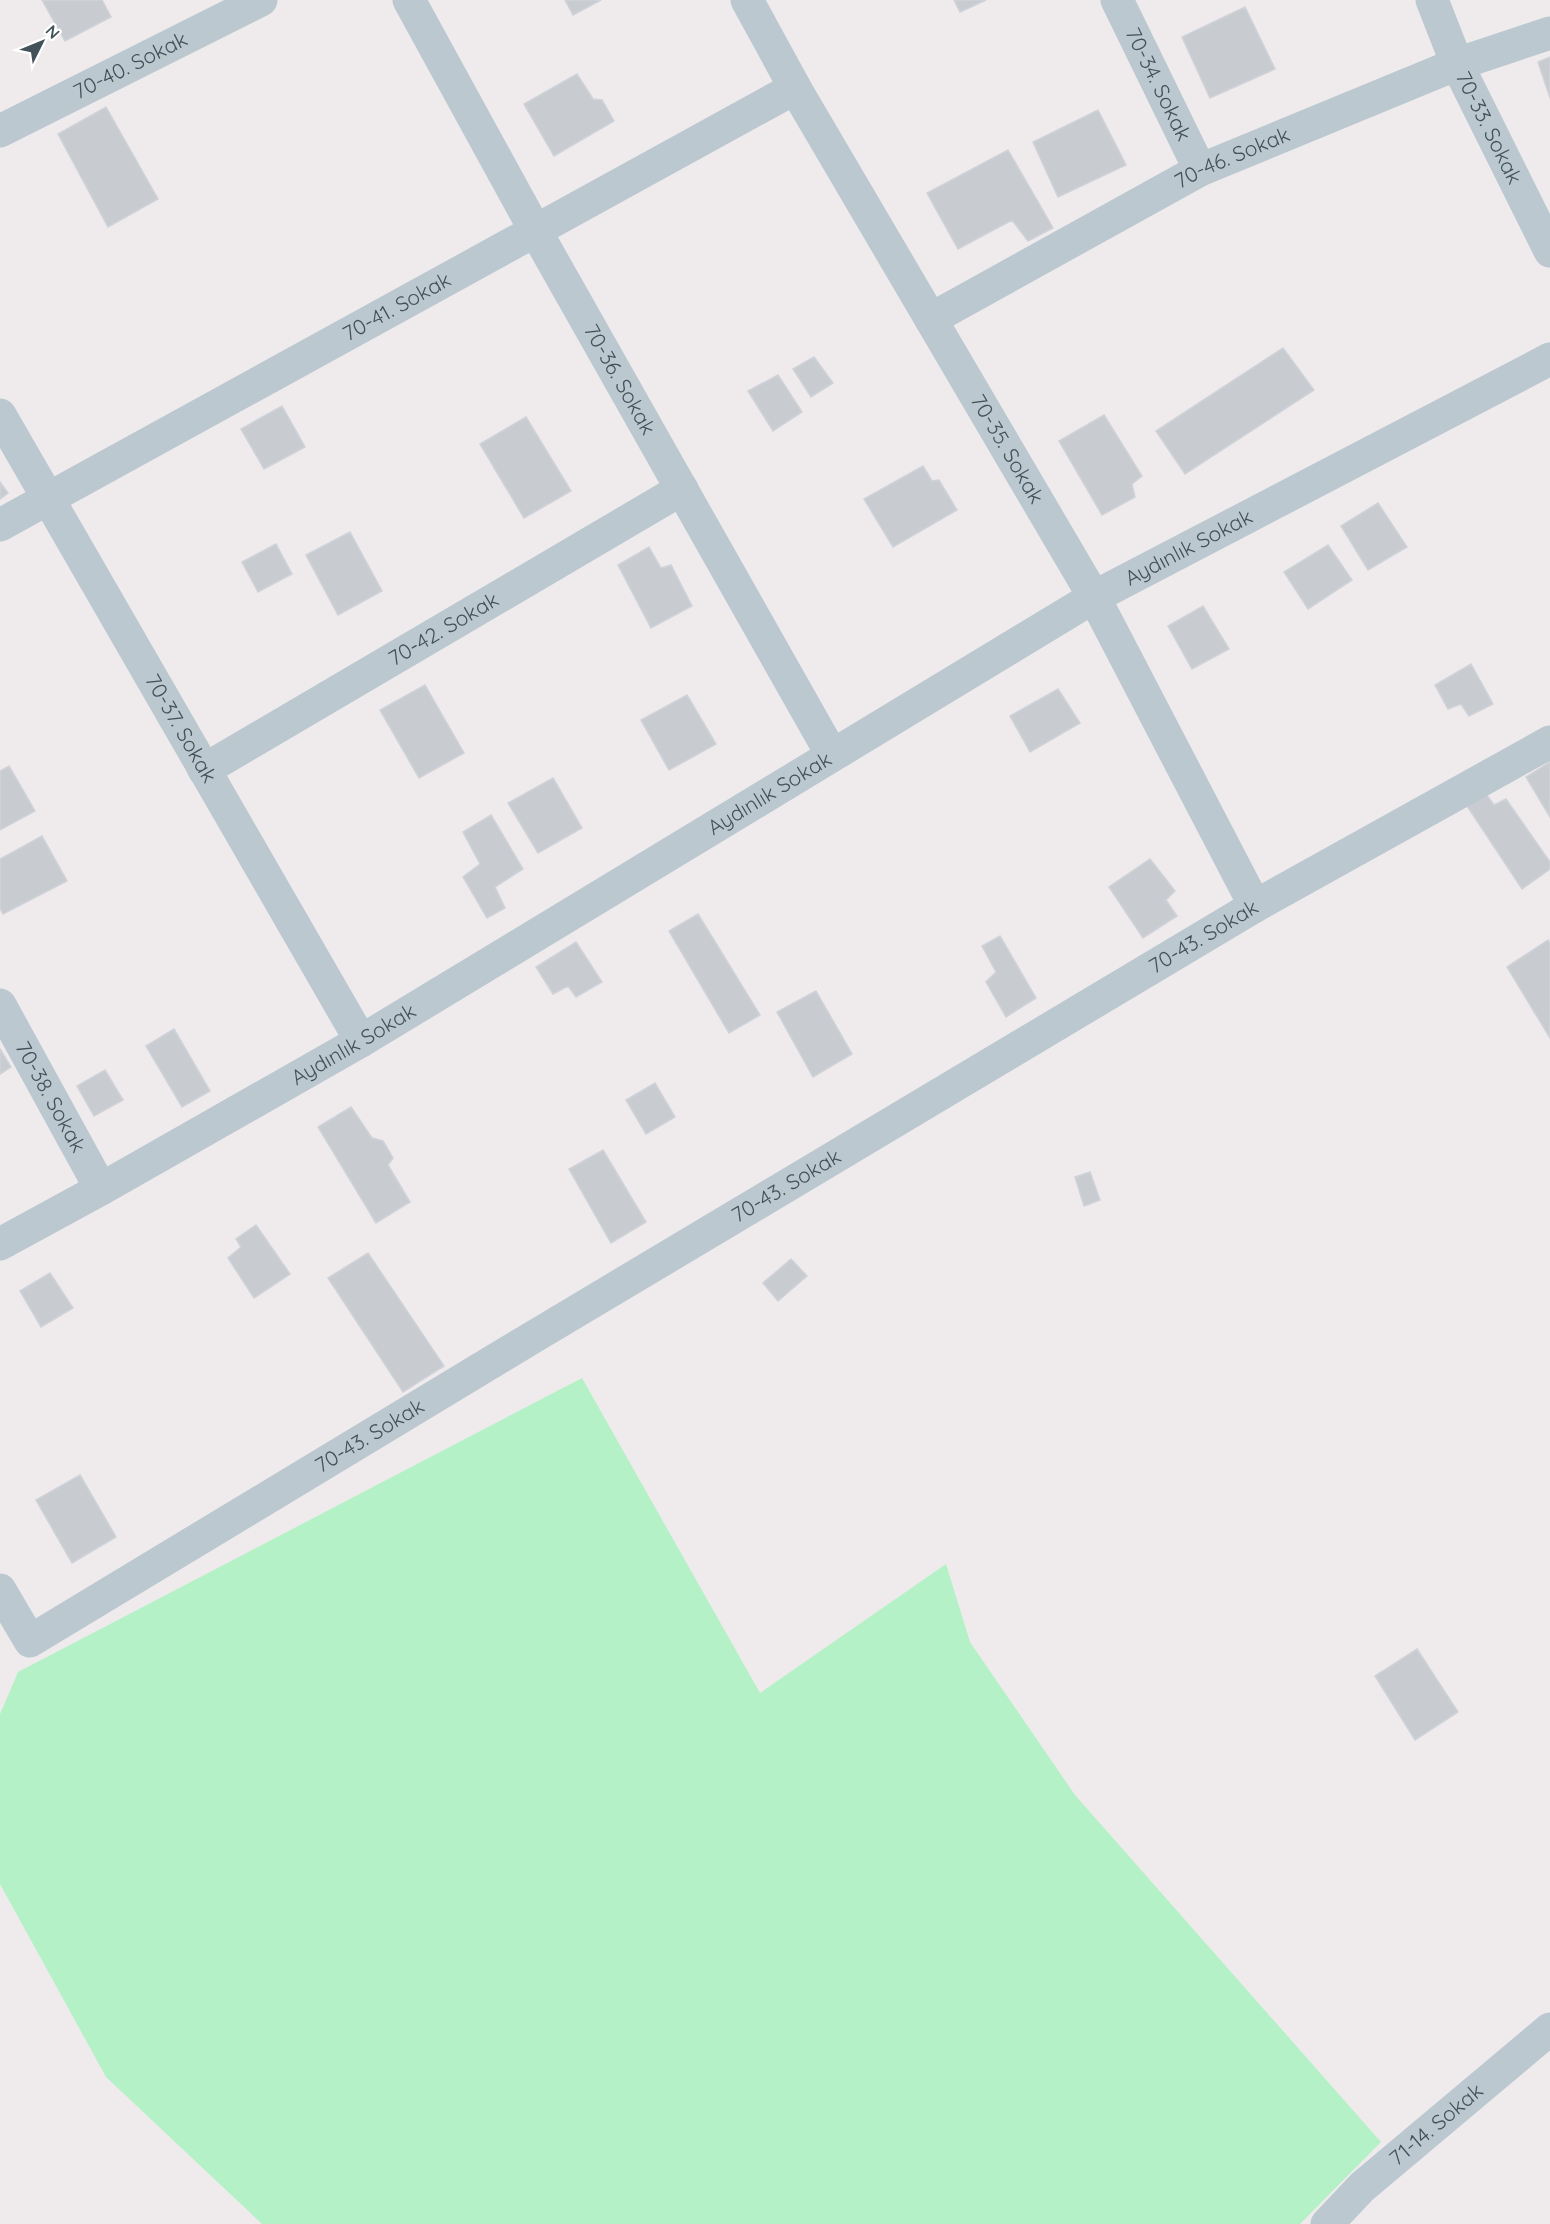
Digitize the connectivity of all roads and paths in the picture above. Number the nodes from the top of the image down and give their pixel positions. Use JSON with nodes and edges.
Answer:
{"nodes":[{"id":1,"x":261,"y":0,"type":"edge"},
{"id":2,"x":409,"y":0,"type":"edge"},
{"id":3,"x":747,"y":0,"type":"edge"},
{"id":4,"x":1117,"y":0,"type":"edge"},
{"id":5,"x":1432,"y":0,"type":"edge"},
{"id":6,"x":1550,"y":33,"type":"edge"},
{"id":7,"x":1457,"y":64,"type":"junction"},
{"id":8,"x":795,"y":88,"type":"junction"},
{"id":9,"x":0,"y":131,"type":"edge"},
{"id":10,"x":1200,"y":170,"type":"junction"},
{"id":11,"x":535,"y":230,"type":"junction"},
{"id":12,"x":1550,"y":251,"type":"edge"},
{"id":13,"x":931,"y":319,"type":"junction"},
{"id":14,"x":1550,"y":359,"type":"edge"},
{"id":15,"x":0,"y":415,"type":"edge"},
{"id":16,"x":682,"y":489,"type":"junction"},
{"id":17,"x":48,"y":498,"type":"junction"},
{"id":18,"x":0,"y":525,"type":"edge"},
{"id":19,"x":1094,"y":597,"type":"junction"},
{"id":20,"x":1550,"y":742,"type":"edge"},
{"id":21,"x":832,"y":755,"type":"junction"},
{"id":22,"x":204,"y":770,"type":"junction"},
{"id":23,"x":1255,"y":906,"type":"junction"},
{"id":24,"x":0,"y":1005,"type":"edge"},
{"id":25,"x":361,"y":1041,"type":"junction"},
{"id":26,"x":101,"y":1189,"type":"junction"},
{"id":27,"x":0,"y":1244,"type":"edge"},
{"id":28,"x":0,"y":1590,"type":"edge"},
{"id":29,"x":1550,"y":2029,"type":"edge"},
{"id":30,"x":1327,"y":2224,"type":"edge"}],
"edges":[{"from":1,"to":9,"type":"street","name":"70-40. Sokak"},
{"from":2,"to":11,"type":"street","name":"70-36. Sokak"},
{"from":3,"to":8,"type":"street","name":"70-35. Sokak"},
{"from":4,"to":10,"type":"street","name":"70-34. Sokak"},
{"from":5,"to":7,"type":"street","name":"70-33. Sokak"},
{"from":6,"to":7,"type":"street","name":"70-46. Sokak"},
{"from":7,"to":10,"type":"street","name":"70-46. Sokak"},
{"from":7,"to":12,"type":"street","name":"70-33. Sokak"},
{"from":8,"to":11,"type":"street","name":"70-41. Sokak"},
{"from":8,"to":13,"type":"street","name":"70-35. Sokak"},
{"from":10,"to":13,"type":"street","name":"70-46. Sokak"},
{"from":11,"to":16,"type":"street","name":"70-36. Sokak"},
{"from":11,"to":17,"type":"street","name":"70-41. Sokak"},
{"from":13,"to":19,"type":"street","name":"70-35. Sokak"},
{"from":14,"to":19,"type":"street","name":"Aydınlık Sokak"},
{"from":15,"to":17,"type":"street","name":"70-37. Sokak"},
{"from":16,"to":21,"type":"street","name":"70-36. Sokak"},
{"from":16,"to":22,"type":"street","name":"70-42. Sokak"},
{"from":17,"to":18,"type":"street","name":"70-41. Sokak"},
{"from":17,"to":22,"type":"street","name":"70-37. Sokak"},
{"from":19,"to":21,"type":"street","name":"Aydınlık Sokak"},
{"from":19,"to":23,"type":"street","name":"70-35. Sokak"},
{"from":20,"to":23,"type":"street","name":"70-43. Sokak"},
{"from":21,"to":25,"type":"street","name":"Aydınlık Sokak"},
{"from":22,"to":25,"type":"street","name":"70-37. Sokak"},
{"from":23,"to":28,"type":"street","name":"70-43. Sokak"},
{"from":24,"to":26,"type":"street","name":"70-38. Sokak"},
{"from":25,"to":26,"type":"street","name":"Aydınlık Sokak"},
{"from":26,"to":27,"type":"street","name":"Aydınlık Sokak"},
{"from":29,"to":30,"type":"street","name":"71-14. Sokak"}]}
